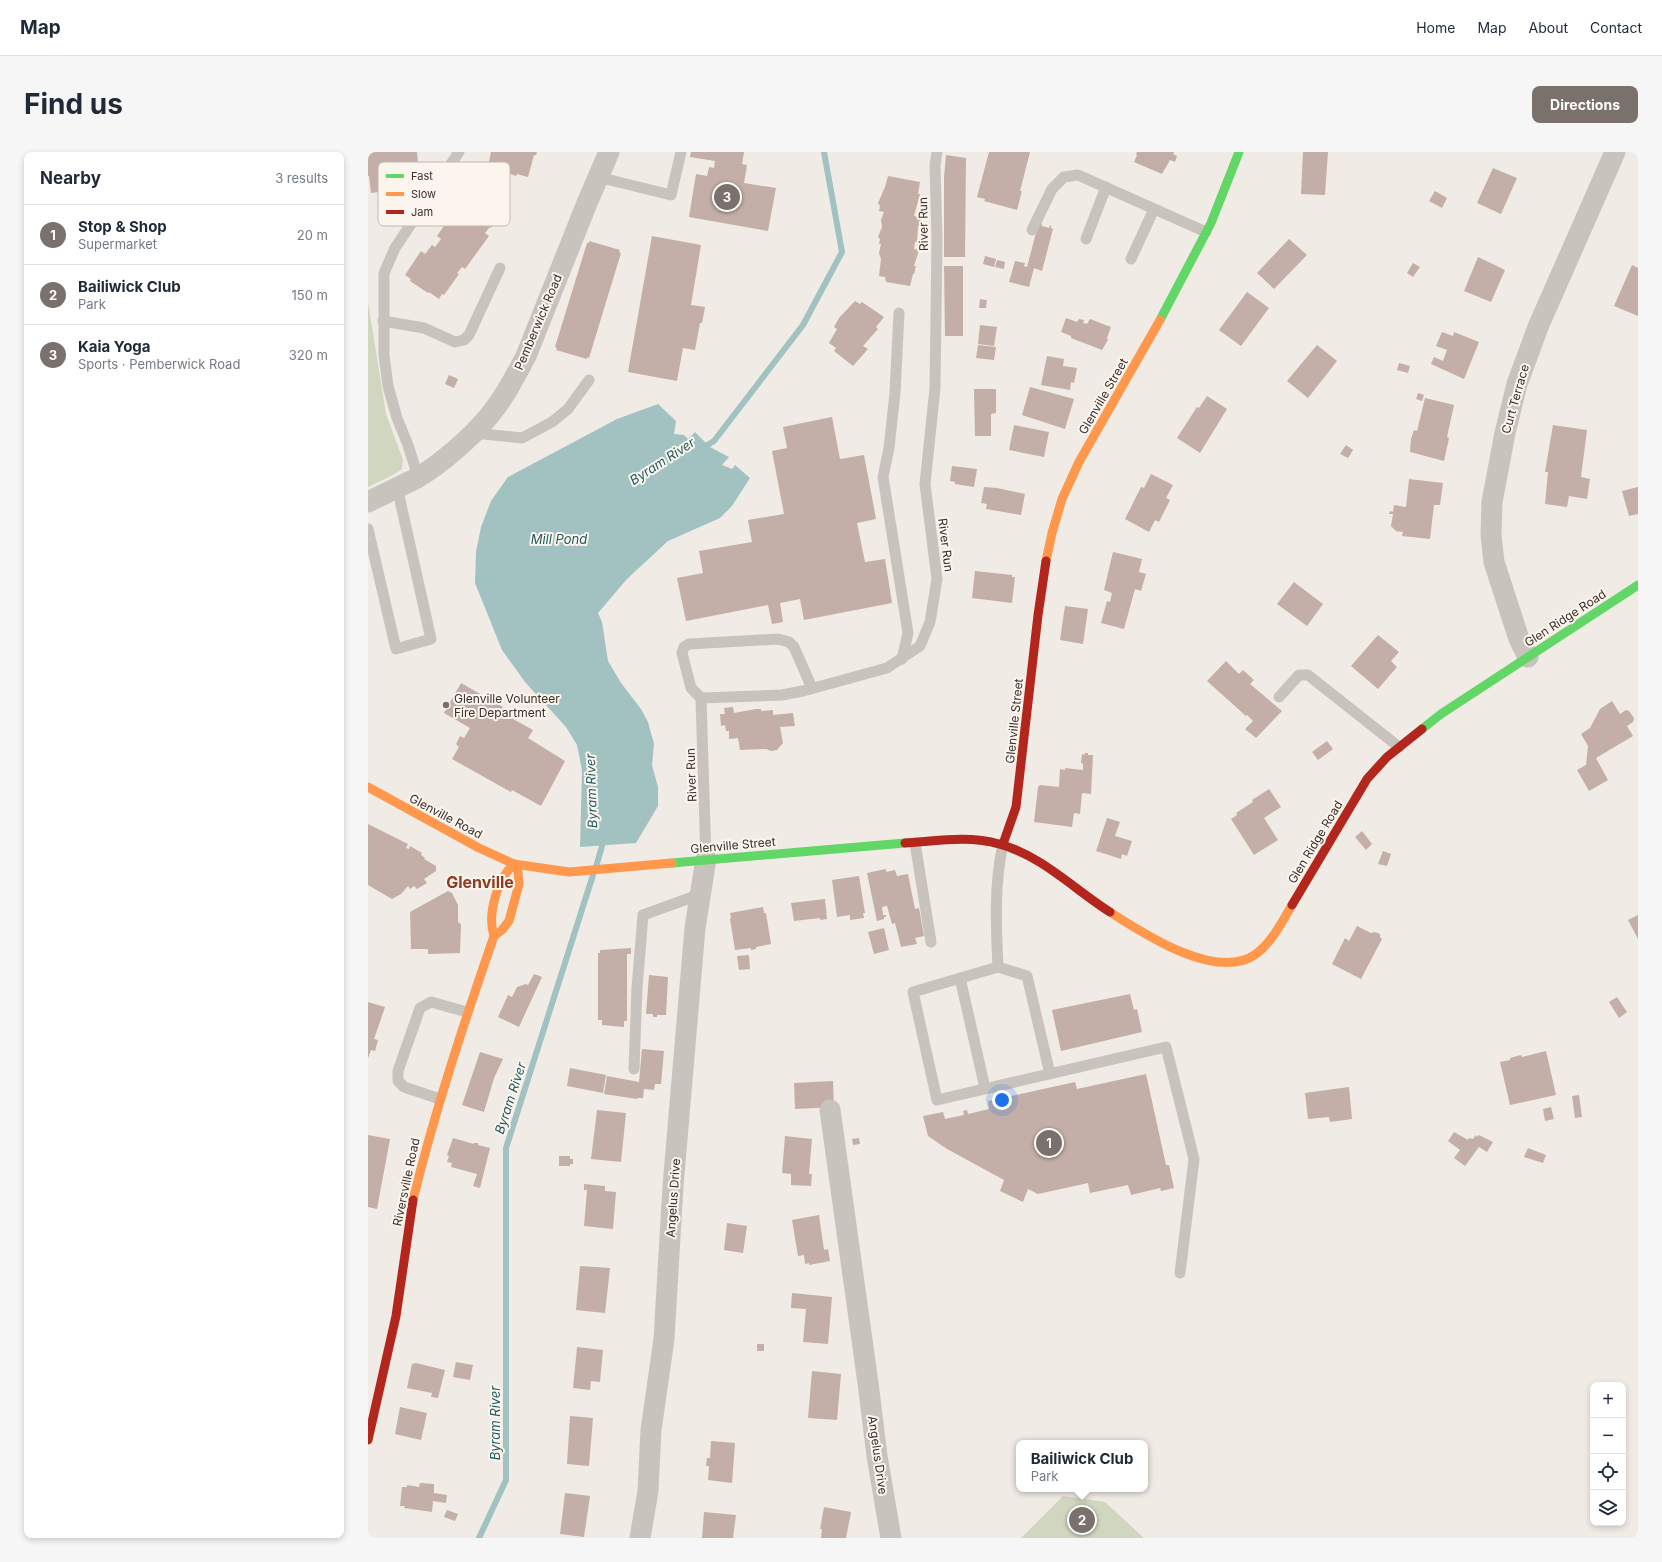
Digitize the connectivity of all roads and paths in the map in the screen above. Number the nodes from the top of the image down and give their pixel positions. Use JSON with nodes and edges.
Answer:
{"nodes":[{"id":1,"x":459,"y":152,"type":"edge"},
{"id":2,"x":609,"y":152,"type":"edge"},
{"id":3,"x":680,"y":152,"type":"edge"},
{"id":4,"x":937,"y":152,"type":"edge"},
{"id":5,"x":1239,"y":152,"type":"edge"},
{"id":6,"x":1615,"y":152,"type":"edge"},
{"id":7,"x":452,"y":162,"type":"edge"},
{"id":8,"x":598,"y":177,"type":"junction"},
{"id":9,"x":1106,"y":187,"type":"junction"},
{"id":10,"x":1154,"y":209,"type":"junction"},
{"id":11,"x":409,"y":226,"type":"edge"},
{"id":12,"x":1032,"y":230,"type":"dead end"},
{"id":13,"x":1206,"y":232,"type":"junction"},
{"id":14,"x":1086,"y":239,"type":"dead end"},
{"id":15,"x":1131,"y":259,"type":"dead end"},
{"id":16,"x":500,"y":268,"type":"dead end"},
{"id":17,"x":899,"y":313,"type":"dead end"},
{"id":18,"x":383,"y":320,"type":"junction"},
{"id":19,"x":589,"y":380,"type":"dead end"},
{"id":20,"x":474,"y":433,"type":"junction"},
{"id":21,"x":418,"y":477,"type":"junction"},
{"id":22,"x":396,"y":488,"type":"junction"},
{"id":23,"x":368,"y":502,"type":"edge"},
{"id":24,"x":368,"y":529,"type":"edge"},
{"id":25,"x":1638,"y":585,"type":"edge"},
{"id":26,"x":1528,"y":657,"type":"junction"},
{"id":27,"x":902,"y":659,"type":"junction"},
{"id":28,"x":812,"y":688,"type":"junction"},
{"id":29,"x":1279,"y":697,"type":"dead end"},
{"id":30,"x":701,"y":698,"type":"junction"},
{"id":31,"x":1399,"y":747,"type":"junction"},
{"id":32,"x":368,"y":787,"type":"edge"},
{"id":33,"x":916,"y":842,"type":"junction"},
{"id":34,"x":1003,"y":844,"type":"junction"},
{"id":35,"x":706,"y":859,"type":"junction"},
{"id":36,"x":514,"y":864,"type":"junction"},
{"id":37,"x":700,"y":894,"type":"junction"},
{"id":38,"x":494,"y":936,"type":"junction"},
{"id":39,"x":931,"y":942,"type":"dead end"},
{"id":40,"x":998,"y":967,"type":"junction"},
{"id":41,"x":960,"y":978,"type":"junction"},
{"id":42,"x":467,"y":1012,"type":"junction"},
{"id":43,"x":634,"y":1069,"type":"dead end"},
{"id":44,"x":1050,"y":1074,"type":"junction"},
{"id":45,"x":985,"y":1088,"type":"junction"},
{"id":46,"x":440,"y":1099,"type":"junction"},
{"id":47,"x":830,"y":1110,"type":"dead end"},
{"id":48,"x":1180,"y":1272,"type":"dead end"},
{"id":49,"x":368,"y":1440,"type":"edge"},
{"id":50,"x":640,"y":1538,"type":"edge"},
{"id":51,"x":891,"y":1538,"type":"edge"}],
"edges":[{"from":1,"to":7,"type":"lane"},
{"from":2,"to":8,"type":"street","name":"Pemberwick Road"},
{"from":3,"to":8,"type":"lane"},
{"from":4,"to":27,"type":"lane","name":"River Run"},
{"from":5,"to":13,"type":"street","name":"Glenville Street"},
{"from":6,"to":26,"type":"street","name":"Curt Terrace"},
{"from":8,"to":20,"type":"street","name":"Pemberwick Road"},
{"from":9,"to":10,"type":"lane"},
{"from":9,"to":12,"type":"lane"},
{"from":9,"to":14,"type":"lane"},
{"from":10,"to":13,"type":"lane"},
{"from":10,"to":15,"type":"lane"},
{"from":11,"to":18,"type":"lane"},
{"from":13,"to":34,"type":"street","name":"Glenville Street"},
{"from":16,"to":18,"type":"lane"},
{"from":17,"to":27,"type":"lane"},
{"from":18,"to":21,"type":"lane"},
{"from":19,"to":20,"type":"lane"},
{"from":20,"to":21,"type":"street","name":"Pemberwick Road"},
{"from":21,"to":22,"type":"street","name":"Pemberwick Road"},
{"from":22,"to":23,"type":"street","name":"Pemberwick Road"},
{"from":22,"to":24,"type":"lane"},
{"from":25,"to":26,"type":"street","name":"Glen Ridge Road"},
{"from":26,"to":31,"type":"street","name":"Glen Ridge Road"},
{"from":27,"to":28,"type":"lane","name":"River Run"},
{"from":28,"to":30,"type":"lane","name":"River Run"},
{"from":28,"to":30,"type":"lane"},
{"from":29,"to":31,"type":"lane"},
{"from":30,"to":35,"type":"lane","name":"River Run"},
{"from":31,"to":34,"type":"street","name":"Glen Ridge Road"},
{"from":32,"to":36,"type":"street","name":"Glenville Road"},
{"from":33,"to":34,"type":"street","name":"Glenville Street"},
{"from":33,"to":35,"type":"street","name":"Glenville Street"},
{"from":33,"to":39,"type":"lane"},
{"from":34,"to":40,"type":"lane"},
{"from":35,"to":36,"type":"street","name":"Glenville Street"},
{"from":35,"to":37,"type":"street","name":"Angelus Drive"},
{"from":36,"to":38,"type":"street","name":"Riversville Road"},
{"from":36,"to":38,"type":"street","name":"Riversville Road"},
{"from":37,"to":43,"type":"lane"},
{"from":37,"to":50,"type":"street","name":"Angelus Drive"},
{"from":38,"to":42,"type":"street","name":"Riversville Road"},
{"from":40,"to":41,"type":"lane"},
{"from":40,"to":44,"type":"lane"},
{"from":41,"to":45,"type":"lane"},
{"from":41,"to":45,"type":"lane"},
{"from":42,"to":46,"type":"street","name":"Riversville Road"},
{"from":42,"to":46,"type":"lane"},
{"from":44,"to":45,"type":"lane"},
{"from":44,"to":48,"type":"lane"},
{"from":46,"to":49,"type":"street","name":"Riversville Road"},
{"from":47,"to":51,"type":"street","name":"Angelus Drive"}]}
